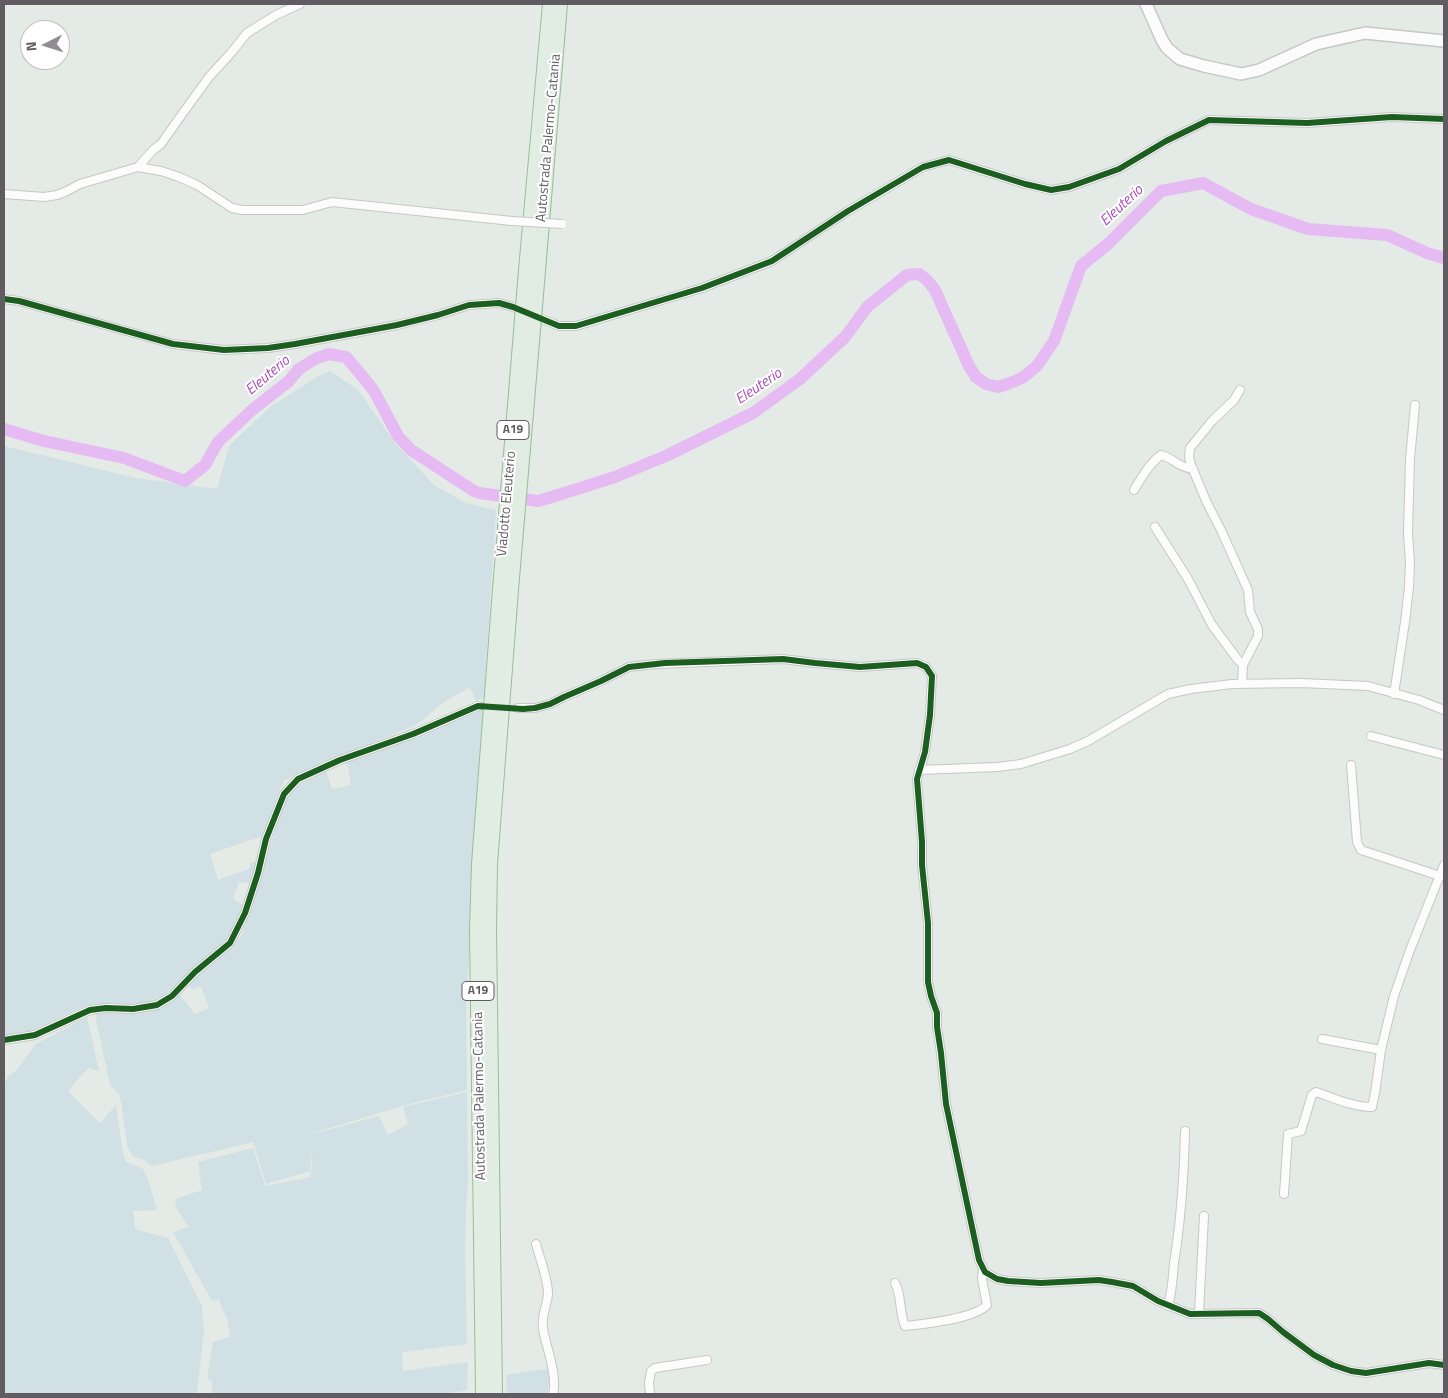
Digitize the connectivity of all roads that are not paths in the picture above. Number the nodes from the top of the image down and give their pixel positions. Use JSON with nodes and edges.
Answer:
{"nodes":[{"id":1,"x":300,"y":4,"type":"edge"},
{"id":2,"x":550,"y":4,"type":"edge"},
{"id":3,"x":560,"y":4,"type":"edge"},
{"id":4,"x":1146,"y":4,"type":"edge"},
{"id":5,"x":1444,"y":41,"type":"edge"},
{"id":6,"x":1444,"y":119,"type":"edge"},
{"id":7,"x":138,"y":167,"type":"junction"},
{"id":8,"x":4,"y":194,"type":"edge"},
{"id":9,"x":562,"y":224,"type":"dead end"},
{"id":10,"x":532,"y":271,"type":"junction"},
{"id":11,"x":4,"y":299,"type":"edge"},
{"id":12,"x":1240,"y":390,"type":"dead end"},
{"id":13,"x":1415,"y":404,"type":"dead end"},
{"id":14,"x":1193,"y":469,"type":"junction"},
{"id":15,"x":1134,"y":490,"type":"dead end"},
{"id":16,"x":1155,"y":527,"type":"dead end"},
{"id":17,"x":506,"y":590,"type":"junction"},
{"id":18,"x":1243,"y":665,"type":"junction"},
{"id":19,"x":1242,"y":684,"type":"junction"},
{"id":20,"x":1394,"y":694,"type":"junction"},
{"id":21,"x":478,"y":706,"type":"tunnel mouth"},
{"id":22,"x":518,"y":708,"type":"tunnel mouth"},
{"id":23,"x":1444,"y":710,"type":"edge"},
{"id":24,"x":1371,"y":736,"type":"dead end"},
{"id":25,"x":1444,"y":756,"type":"edge"},
{"id":26,"x":1351,"y":765,"type":"dead end"},
{"id":27,"x":919,"y":770,"type":"junction"},
{"id":28,"x":1444,"y":865,"type":"edge"},
{"id":29,"x":1440,"y":876,"type":"junction"},
{"id":30,"x":1322,"y":1039,"type":"dead end"},
{"id":31,"x":4,"y":1040,"type":"edge"},
{"id":32,"x":1381,"y":1050,"type":"junction"},
{"id":33,"x":1185,"y":1131,"type":"dead end"},
{"id":34,"x":1284,"y":1194,"type":"dead end"},
{"id":35,"x":1204,"y":1216,"type":"dead end"},
{"id":36,"x":536,"y":1244,"type":"dead end"},
{"id":37,"x":983,"y":1269,"type":"junction"},
{"id":38,"x":895,"y":1283,"type":"dead end"},
{"id":39,"x":1168,"y":1306,"type":"junction"},
{"id":40,"x":1199,"y":1313,"type":"junction"},
{"id":41,"x":711,"y":1360,"type":"dead end"},
{"id":42,"x":1444,"y":1365,"type":"edge"},
{"id":43,"x":483,"y":1394,"type":"edge"},
{"id":44,"x":495,"y":1394,"type":"edge"},
{"id":45,"x":553,"y":1394,"type":"edge"},
{"id":46,"x":650,"y":1394,"type":"edge"}],
"edges":[{"from":1,"to":7,"type":"street"},
{"from":2,"to":10,"type":"highway","name":"Autostrada Palermo-Catania","number":"A19"},
{"from":3,"to":10,"type":"highway","name":"Autostrada Palermo-Catania","number":"A19"},
{"from":4,"to":5,"type":"street"},
{"from":6,"to":11,"type":"street"},
{"from":7,"to":8,"type":"street"},
{"from":7,"to":9,"type":"street","bridge":true},
{"from":10,"to":17,"type":"highway","name":"Viadotto Eleuterio","number":"A19","bridge":true},
{"from":12,"to":14,"type":"street"},
{"from":13,"to":20,"type":"street"},
{"from":14,"to":15,"type":"street"},
{"from":14,"to":18,"type":"street"},
{"from":16,"to":18,"type":"street"},
{"from":17,"to":43,"type":"highway","name":"Autostrada Palermo-Catania","number":"A19"},
{"from":17,"to":44,"type":"highway","name":"Autostrada Palermo-Catania","number":"A19"},
{"from":18,"to":19,"type":"street"},
{"from":19,"to":20,"type":"street"},
{"from":19,"to":27,"type":"street"},
{"from":20,"to":23,"type":"street"},
{"from":21,"to":31,"type":"street"},
{"from":22,"to":27,"type":"street"},
{"from":24,"to":25,"type":"street"},
{"from":26,"to":29,"type":"street"},
{"from":27,"to":37,"type":"street"},
{"from":28,"to":29,"type":"street"},
{"from":29,"to":32,"type":"street"},
{"from":30,"to":32,"type":"street"},
{"from":32,"to":34,"type":"street"},
{"from":33,"to":39,"type":"street"},
{"from":35,"to":40,"type":"street"},
{"from":36,"to":45,"type":"street"},
{"from":37,"to":38,"type":"street"},
{"from":37,"to":39,"type":"street"},
{"from":39,"to":40,"type":"street"},
{"from":40,"to":42,"type":"street"},
{"from":41,"to":46,"type":"street"}]}
